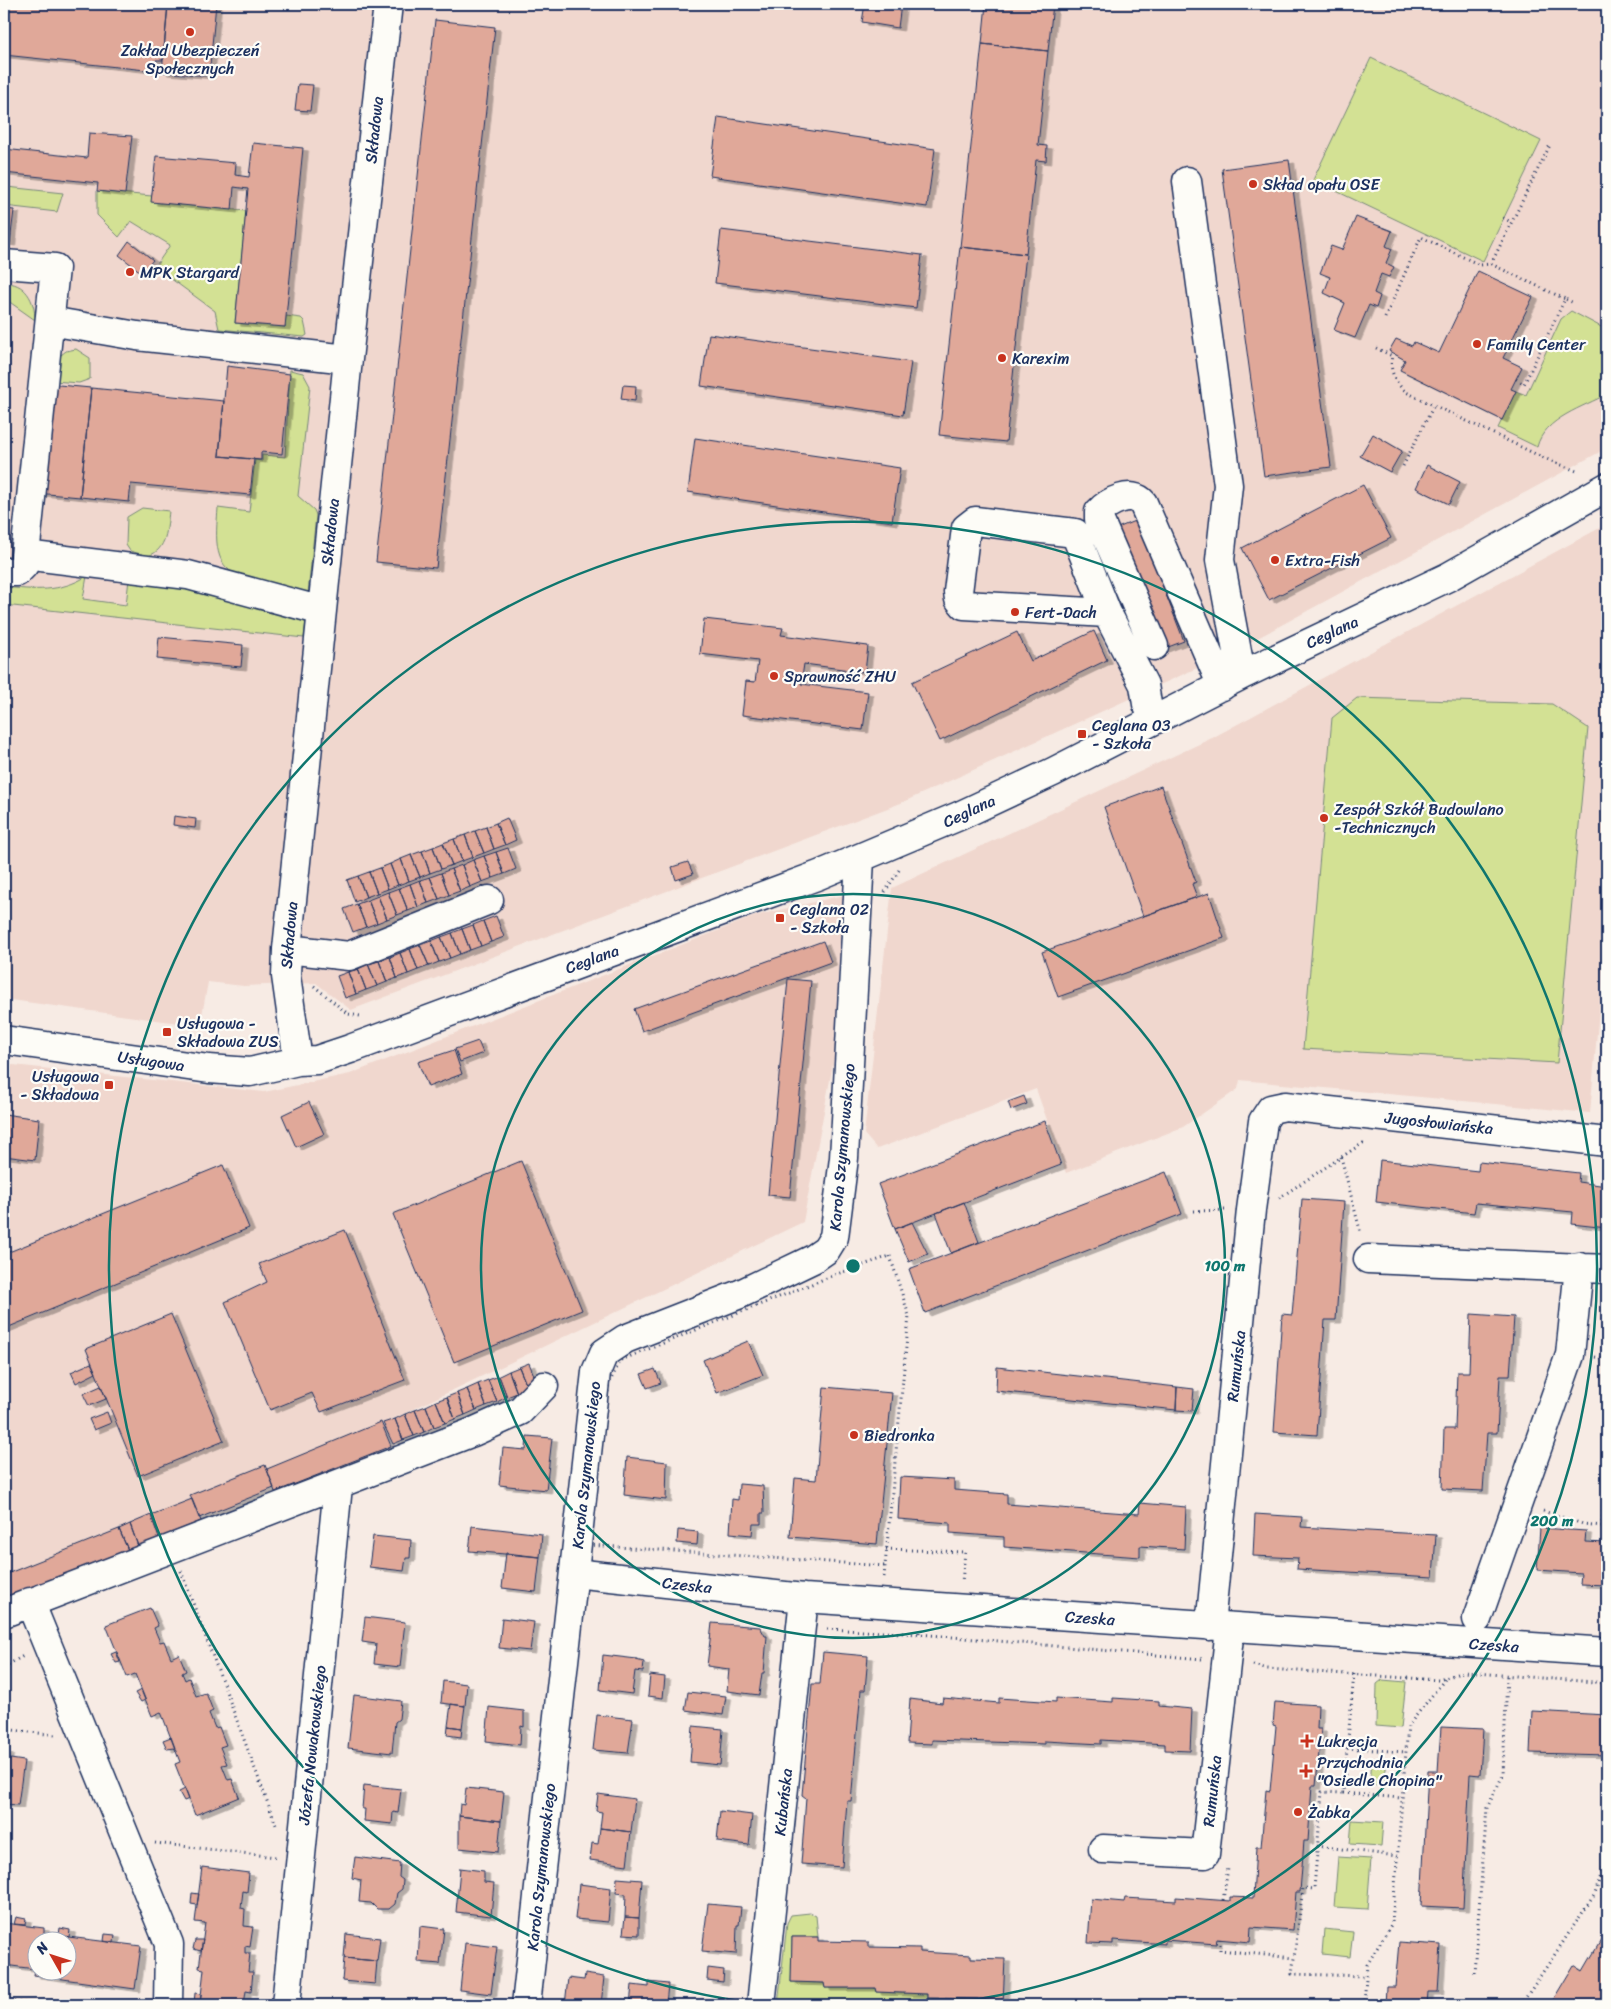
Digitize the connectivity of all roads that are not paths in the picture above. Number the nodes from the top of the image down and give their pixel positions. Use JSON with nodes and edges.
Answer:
{"nodes":[{"id":1,"x":388,"y":4,"type":"edge"},
{"id":2,"x":1187,"y":181,"type":"dead end"},
{"id":3,"x":4,"y":264,"type":"edge"},
{"id":4,"x":50,"y":321,"type":"junction"},
{"id":5,"x":348,"y":359,"type":"junction"},
{"id":6,"x":1607,"y":487,"type":"edge"},
{"id":7,"x":25,"y":555,"type":"junction"},
{"id":8,"x":4,"y":572,"type":"edge"},
{"id":9,"x":322,"y":611,"type":"junction"},
{"id":10,"x":1107,"y":613,"type":"junction"},
{"id":11,"x":1154,"y":646,"type":"dead end"},
{"id":12,"x":1233,"y":680,"type":"junction"},
{"id":13,"x":1154,"y":720,"type":"junction"},
{"id":14,"x":860,"y":859,"type":"junction"},
{"id":15,"x":489,"y":900,"type":"dead end"},
{"id":16,"x":287,"y":949,"type":"junction"},
{"id":17,"x":4,"y":1040,"type":"edge"},
{"id":18,"x":298,"y":1061,"type":"junction"},
{"id":19,"x":1271,"y":1109,"type":"joint"},
{"id":20,"x":1607,"y":1142,"type":"edge"},
{"id":21,"x":1368,"y":1258,"type":"road end"},
{"id":22,"x":1579,"y":1268,"type":"junction"},
{"id":23,"x":1607,"y":1269,"type":"edge"},
{"id":24,"x":544,"y":1386,"type":"dead end"},
{"id":25,"x":338,"y":1486,"type":"junction"},
{"id":26,"x":574,"y":1573,"type":"junction"},
{"id":27,"x":804,"y":1598,"type":"junction"},
{"id":28,"x":30,"y":1602,"type":"junction"},
{"id":29,"x":4,"y":1613,"type":"edge"},
{"id":30,"x":1477,"y":1619,"type":"dead end"},
{"id":31,"x":1220,"y":1627,"type":"junction"},
{"id":32,"x":1607,"y":1652,"type":"edge"},
{"id":33,"x":1103,"y":1849,"type":"dead end"},
{"id":34,"x":168,"y":2005,"type":"edge"},
{"id":35,"x":286,"y":2005,"type":"edge"},
{"id":36,"x":526,"y":2005,"type":"edge"},
{"id":37,"x":761,"y":2005,"type":"edge"}],
"edges":[{"from":1,"to":5,"type":"street","name":"Składowa"},
{"from":2,"to":12,"type":"street"},
{"from":3,"to":4,"type":"street"},
{"from":4,"to":5,"type":"street"},
{"from":4,"to":7,"type":"street"},
{"from":5,"to":9,"type":"street","name":"Składowa"},
{"from":6,"to":12,"type":"street","name":"Ceglana"},
{"from":7,"to":8,"type":"street"},
{"from":7,"to":9,"type":"street"},
{"from":9,"to":16,"type":"street","name":"Składowa"},
{"from":10,"to":10,"type":"street"},
{"from":10,"to":13,"type":"street"},
{"from":11,"to":12,"type":"street"},
{"from":12,"to":13,"type":"street","name":"Ceglana"},
{"from":13,"to":14,"type":"street","name":"Ceglana"},
{"from":14,"to":18,"type":"street","name":"Ceglana"},
{"from":14,"to":26,"type":"street","name":"Karola Szymanowskiego"},
{"from":15,"to":16,"type":"street"},
{"from":16,"to":18,"type":"street","name":"Składowa"},
{"from":17,"to":18,"type":"street","name":"Usługowa"},
{"from":19,"to":20,"type":"street","name":"Jugosłowiańska"},
{"from":19,"to":31,"type":"street","name":"Rumuńska"},
{"from":21,"to":22,"type":"street"},
{"from":22,"to":23,"type":"street"},
{"from":22,"to":30,"type":"street"},
{"from":24,"to":25,"type":"street"},
{"from":25,"to":28,"type":"street"},
{"from":25,"to":35,"type":"street","name":"Józefa Nowakowskiego"},
{"from":26,"to":27,"type":"street","name":"Czeska"},
{"from":26,"to":36,"type":"street","name":"Karola Szymanowskiego"},
{"from":27,"to":31,"type":"street","name":"Czeska"},
{"from":27,"to":37,"type":"street","name":"Kubańska"},
{"from":28,"to":29,"type":"street"},
{"from":28,"to":34,"type":"street"},
{"from":31,"to":32,"type":"street","name":"Czeska"},
{"from":31,"to":33,"type":"street","name":"Rumuńska"}]}
